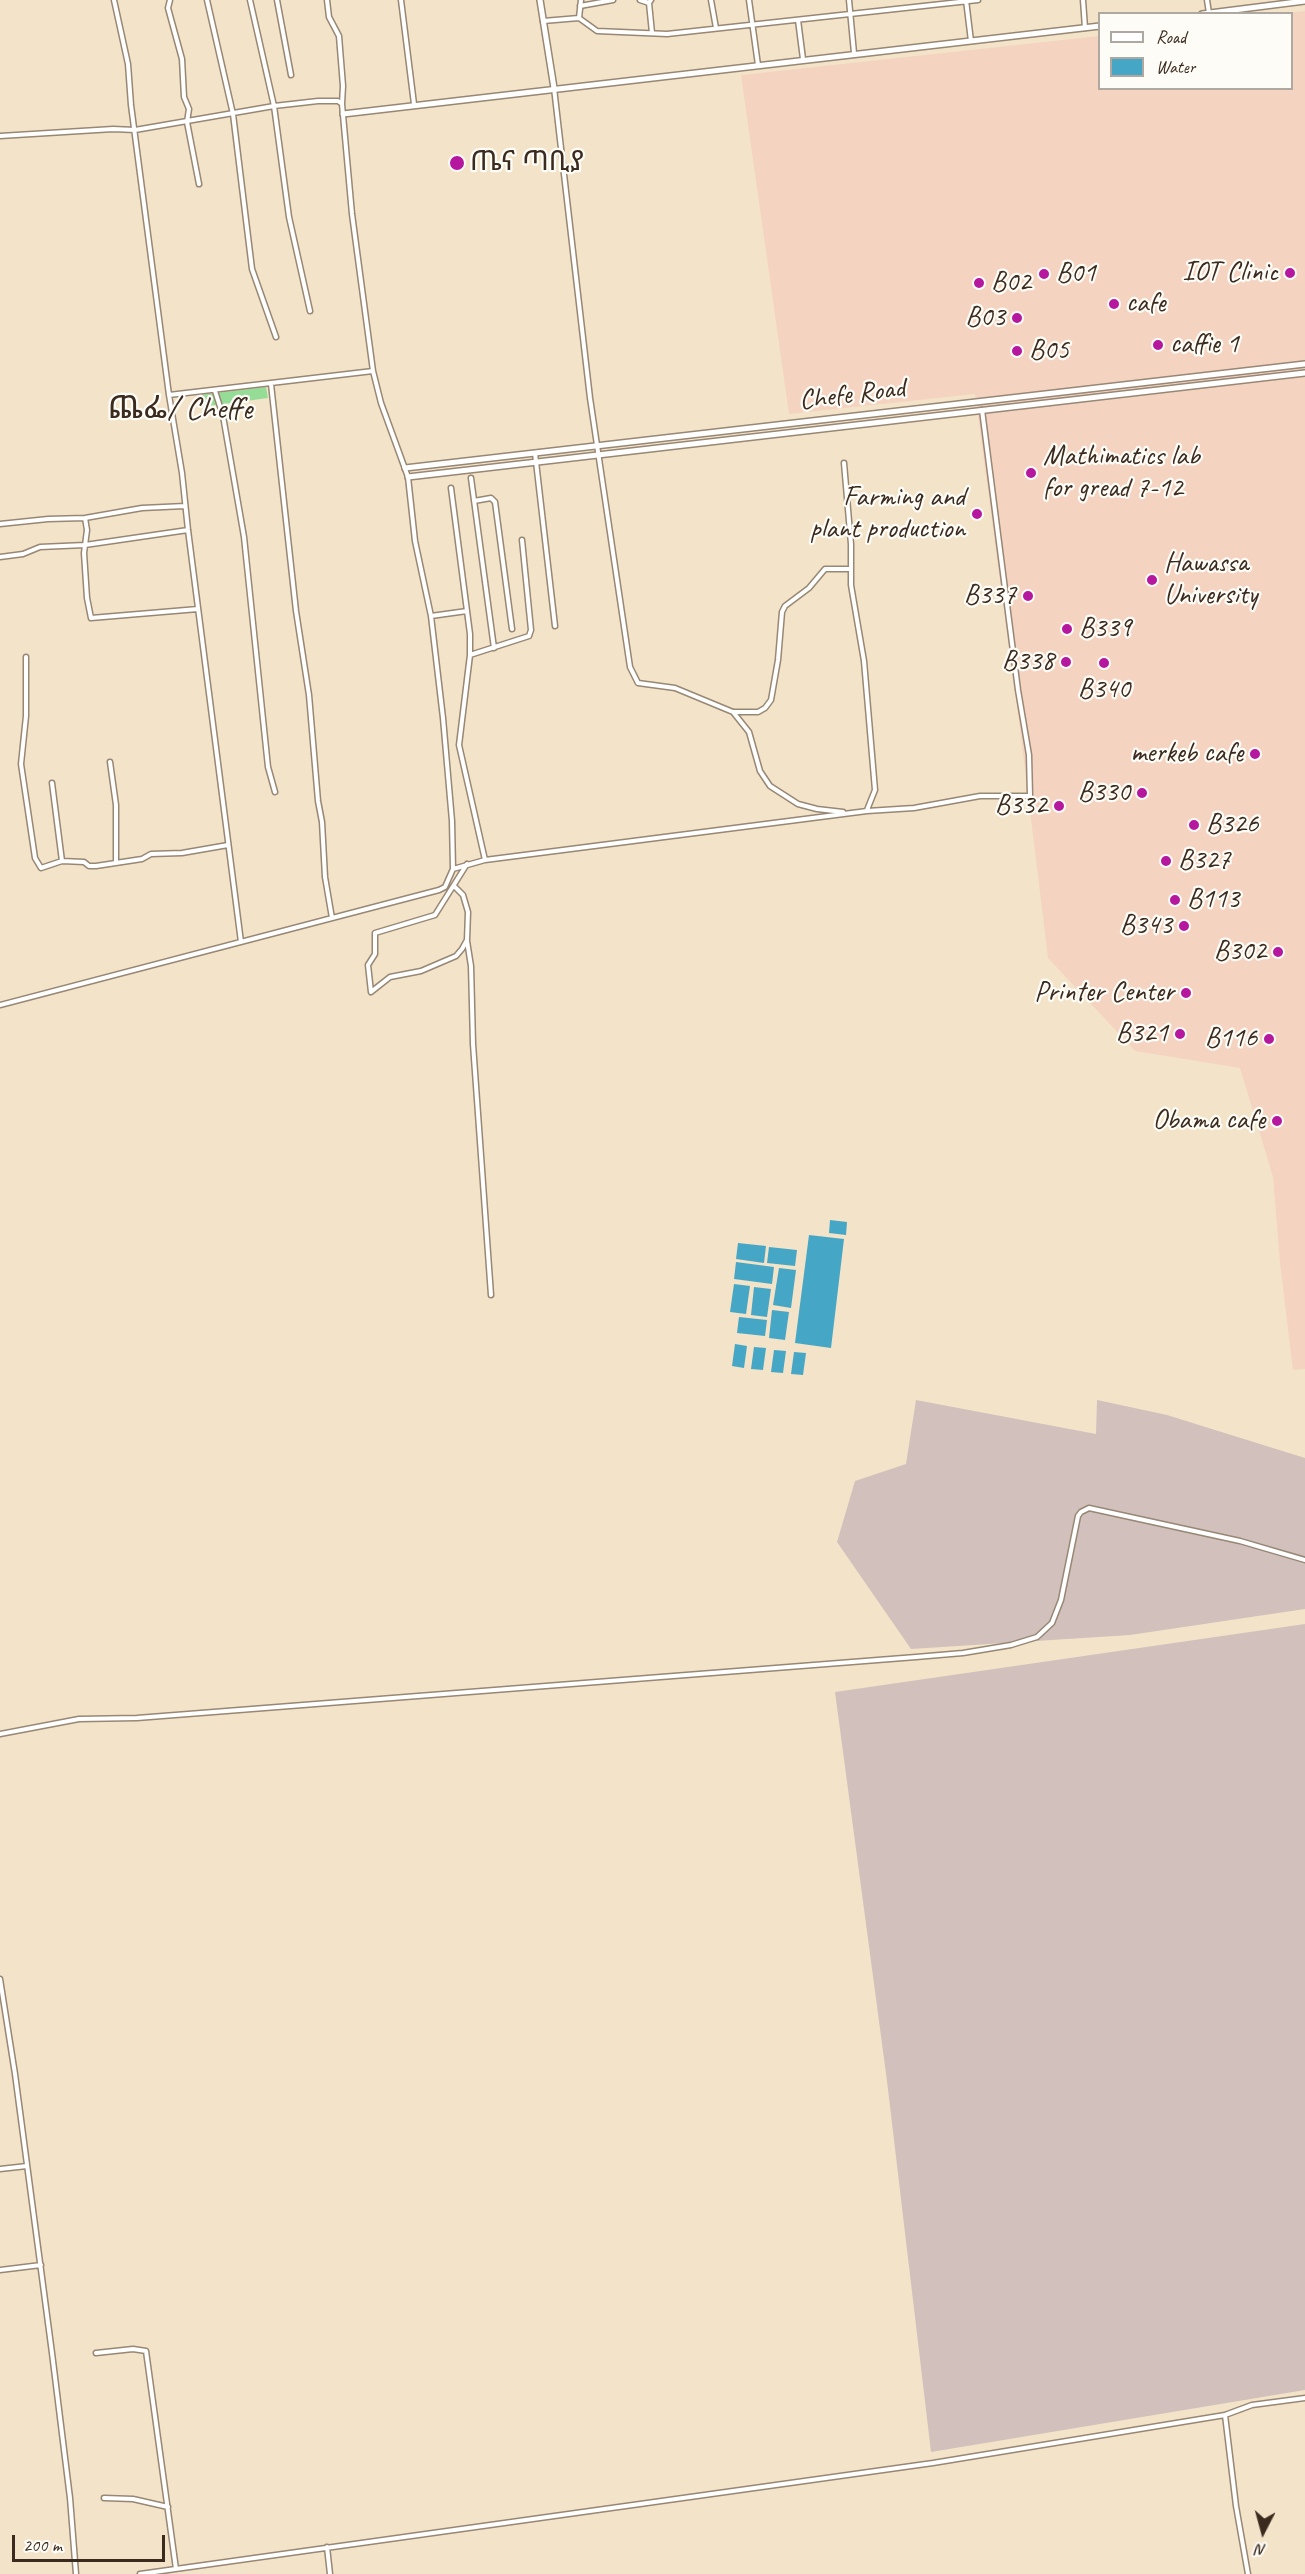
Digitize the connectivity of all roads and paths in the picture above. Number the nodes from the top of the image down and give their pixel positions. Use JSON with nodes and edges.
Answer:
{"nodes":[{"id":1,"x":114,"y":0,"type":"edge"},
{"id":2,"x":170,"y":0,"type":"edge"},
{"id":3,"x":207,"y":0,"type":"edge"},
{"id":4,"x":250,"y":0,"type":"edge"},
{"id":5,"x":277,"y":0,"type":"edge"},
{"id":6,"x":327,"y":0,"type":"edge"},
{"id":7,"x":401,"y":0,"type":"edge"},
{"id":8,"x":540,"y":0,"type":"edge"},
{"id":9,"x":581,"y":0,"type":"edge"},
{"id":10,"x":613,"y":0,"type":"edge"},
{"id":11,"x":640,"y":0,"type":"edge"},
{"id":12,"x":711,"y":0,"type":"edge"},
{"id":13,"x":748,"y":0,"type":"edge"},
{"id":14,"x":849,"y":0,"type":"edge"},
{"id":15,"x":978,"y":0,"type":"edge"},
{"id":16,"x":1083,"y":0,"type":"edge"},
{"id":17,"x":650,"y":1,"type":"edge"},
{"id":18,"x":966,"y":1,"type":"edge"},
{"id":19,"x":1305,"y":1,"type":"edge"},
{"id":20,"x":929,"y":3,"type":"edge"},
{"id":21,"x":580,"y":6,"type":"junction"},
{"id":22,"x":1213,"y":12,"type":"edge"},
{"id":23,"x":851,"y":13,"type":"junction"},
{"id":24,"x":579,"y":18,"type":"junction"},
{"id":25,"x":798,"y":20,"type":"junction"},
{"id":26,"x":543,"y":21,"type":"junction"},
{"id":27,"x":753,"y":25,"type":"junction"},
{"id":28,"x":1098,"y":26,"type":"edge"},
{"id":29,"x":716,"y":28,"type":"junction"},
{"id":30,"x":1085,"y":28,"type":"junction"},
{"id":31,"x":652,"y":33,"type":"junction"},
{"id":32,"x":971,"y":41,"type":"junction"},
{"id":33,"x":854,"y":53,"type":"junction"},
{"id":34,"x":803,"y":59,"type":"junction"},
{"id":35,"x":758,"y":64,"type":"junction"},
{"id":36,"x":291,"y":75,"type":"dead end"},
{"id":37,"x":554,"y":88,"type":"junction"},
{"id":38,"x":342,"y":104,"type":"junction"},
{"id":39,"x":414,"y":104,"type":"junction"},
{"id":40,"x":274,"y":106,"type":"junction"},
{"id":41,"x":233,"y":114,"type":"junction"},
{"id":42,"x":343,"y":114,"type":"junction"},
{"id":43,"x":187,"y":122,"type":"junction"},
{"id":44,"x":135,"y":130,"type":"junction"},
{"id":45,"x":0,"y":136,"type":"edge"},
{"id":46,"x":199,"y":184,"type":"dead end"},
{"id":47,"x":310,"y":311,"type":"dead end"},
{"id":48,"x":276,"y":337,"type":"dead end"},
{"id":49,"x":1305,"y":364,"type":"edge"},
{"id":50,"x":373,"y":371,"type":"junction"},
{"id":51,"x":1305,"y":373,"type":"edge"},
{"id":52,"x":271,"y":384,"type":"junction"},
{"id":53,"x":215,"y":391,"type":"junction"},
{"id":54,"x":169,"y":395,"type":"junction"},
{"id":55,"x":982,"y":410,"type":"junction"},
{"id":56,"x":598,"y":445,"type":"junction"},
{"id":57,"x":536,"y":453,"type":"junction"},
{"id":58,"x":600,"y":455,"type":"junction"},
{"id":59,"x":537,"y":462,"type":"junction"},
{"id":60,"x":844,"y":463,"type":"dead end"},
{"id":61,"x":405,"y":468,"type":"junction"},
{"id":62,"x":408,"y":477,"type":"junction"},
{"id":63,"x":471,"y":478,"type":"dead end"},
{"id":64,"x":451,"y":488,"type":"dead end"},
{"id":65,"x":474,"y":501,"type":"junction"},
{"id":66,"x":185,"y":506,"type":"junction"},
{"id":67,"x":85,"y":518,"type":"junction"},
{"id":68,"x":0,"y":524,"type":"edge"},
{"id":69,"x":188,"y":530,"type":"junction"},
{"id":70,"x":522,"y":540,"type":"dead end"},
{"id":71,"x":85,"y":545,"type":"junction"},
{"id":72,"x":0,"y":557,"type":"edge"},
{"id":73,"x":850,"y":569,"type":"junction"},
{"id":74,"x":198,"y":609,"type":"junction"},
{"id":75,"x":467,"y":611,"type":"junction"},
{"id":76,"x":431,"y":616,"type":"junction"},
{"id":77,"x":555,"y":626,"type":"dead end"},
{"id":78,"x":512,"y":629,"type":"dead end"},
{"id":79,"x":494,"y":648,"type":"junction"},
{"id":80,"x":470,"y":655,"type":"junction"},
{"id":81,"x":26,"y":657,"type":"dead end"},
{"id":82,"x":734,"y":712,"type":"junction"},
{"id":83,"x":110,"y":762,"type":"dead end"},
{"id":84,"x":52,"y":783,"type":"dead end"},
{"id":85,"x":274,"y":792,"type":"dead end"},
{"id":86,"x":867,"y":811,"type":"junction"},
{"id":87,"x":849,"y":813,"type":"junction"},
{"id":88,"x":228,"y":844,"type":"junction"},
{"id":89,"x":485,"y":860,"type":"junction"},
{"id":90,"x":62,"y":861,"type":"junction"},
{"id":91,"x":116,"y":862,"type":"junction"},
{"id":92,"x":467,"y":863,"type":"junction"},
{"id":93,"x":453,"y":868,"type":"junction"},
{"id":94,"x":455,"y":887,"type":"junction"},
{"id":95,"x":332,"y":918,"type":"junction"},
{"id":96,"x":467,"y":940,"type":"junction"},
{"id":97,"x":241,"y":942,"type":"junction"},
{"id":98,"x":0,"y":1005,"type":"edge"},
{"id":99,"x":491,"y":1295,"type":"dead end"},
{"id":100,"x":1305,"y":1560,"type":"edge"},
{"id":101,"x":0,"y":1734,"type":"edge"},
{"id":102,"x":0,"y":1979,"type":"edge"},
{"id":103,"x":27,"y":2166,"type":"junction"},
{"id":104,"x":0,"y":2169,"type":"edge"},
{"id":105,"x":41,"y":2265,"type":"junction"},
{"id":106,"x":0,"y":2270,"type":"edge"},
{"id":107,"x":96,"y":2353,"type":"dead end"},
{"id":108,"x":1305,"y":2398,"type":"edge"},
{"id":109,"x":1225,"y":2415,"type":"junction"},
{"id":110,"x":104,"y":2498,"type":"dead end"},
{"id":111,"x":168,"y":2507,"type":"junction"},
{"id":112,"x":327,"y":2547,"type":"junction"},
{"id":113,"x":176,"y":2569,"type":"junction"},
{"id":114,"x":76,"y":2574,"type":"edge"},
{"id":115,"x":140,"y":2574,"type":"edge"},
{"id":116,"x":330,"y":2574,"type":"edge"},
{"id":117,"x":1248,"y":2574,"type":"edge"}],
"edges":[{"from":1,"to":44,"type":"street"},
{"from":2,"to":43,"type":"street"},
{"from":3,"to":41,"type":"street"},
{"from":4,"to":40,"type":"street"},
{"from":5,"to":36,"type":"street"},
{"from":6,"to":38,"type":"street"},
{"from":7,"to":39,"type":"street"},
{"from":8,"to":26,"type":"street"},
{"from":9,"to":21,"type":"street"},
{"from":10,"to":21,"type":"street"},
{"from":11,"to":17,"type":"street"},
{"from":12,"to":29,"type":"street"},
{"from":13,"to":27,"type":"street"},
{"from":14,"to":23,"type":"street"},
{"from":15,"to":18,"type":"street"},
{"from":16,"to":30,"type":"street"},
{"from":17,"to":31,"type":"street"},
{"from":18,"to":20,"type":"street"},
{"from":18,"to":32,"type":"street"},
{"from":19,"to":22,"type":"street"},
{"from":20,"to":23,"type":"street"},
{"from":21,"to":24,"type":"street"},
{"from":23,"to":25,"type":"street"},
{"from":23,"to":33,"type":"street"},
{"from":24,"to":26,"type":"street"},
{"from":24,"to":31,"type":"street"},
{"from":25,"to":27,"type":"street"},
{"from":25,"to":34,"type":"street"},
{"from":26,"to":37,"type":"street"},
{"from":27,"to":29,"type":"street"},
{"from":27,"to":35,"type":"street"},
{"from":28,"to":30,"type":"street"},
{"from":29,"to":31,"type":"street"},
{"from":30,"to":32,"type":"street"},
{"from":32,"to":33,"type":"street"},
{"from":33,"to":34,"type":"street"},
{"from":34,"to":35,"type":"street"},
{"from":35,"to":37,"type":"street"},
{"from":37,"to":39,"type":"street"},
{"from":37,"to":56,"type":"street"},
{"from":38,"to":40,"type":"street"},
{"from":38,"to":42,"type":"street"},
{"from":39,"to":42,"type":"street"},
{"from":40,"to":41,"type":"street"},
{"from":40,"to":47,"type":"street"},
{"from":41,"to":43,"type":"street"},
{"from":41,"to":48,"type":"street"},
{"from":42,"to":50,"type":"street"},
{"from":43,"to":44,"type":"street"},
{"from":43,"to":46,"type":"street"},
{"from":44,"to":45,"type":"street"},
{"from":44,"to":54,"type":"street"},
{"from":49,"to":56,"type":"street","name":"Chefe Road"},
{"from":50,"to":52,"type":"street"},
{"from":50,"to":61,"type":"street"},
{"from":51,"to":55,"type":"street","name":"Chefe Road"},
{"from":52,"to":53,"type":"street"},
{"from":52,"to":95,"type":"street"},
{"from":53,"to":54,"type":"street"},
{"from":53,"to":85,"type":"street"},
{"from":54,"to":66,"type":"street"},
{"from":55,"to":58,"type":"street","name":"Chefe Road"},
{"from":55,"to":86,"type":"street"},
{"from":56,"to":57,"type":"street","name":"Chefe Road"},
{"from":56,"to":58,"type":"street"},
{"from":57,"to":59,"type":"street"},
{"from":57,"to":61,"type":"street","name":"Chefe Road"},
{"from":58,"to":59,"type":"street","name":"Chefe Road"},
{"from":58,"to":82,"type":"street"},
{"from":59,"to":62,"type":"street","name":"Chefe Road"},
{"from":59,"to":77,"type":"street"},
{"from":60,"to":73,"type":"street"},
{"from":61,"to":62,"type":"street"},
{"from":62,"to":76,"type":"street"},
{"from":63,"to":65,"type":"street"},
{"from":64,"to":75,"type":"street"},
{"from":65,"to":78,"type":"street"},
{"from":65,"to":79,"type":"street"},
{"from":66,"to":67,"type":"street"},
{"from":66,"to":69,"type":"street"},
{"from":67,"to":68,"type":"street"},
{"from":67,"to":71,"type":"street"},
{"from":69,"to":71,"type":"street"},
{"from":69,"to":74,"type":"street"},
{"from":70,"to":79,"type":"street"},
{"from":71,"to":72,"type":"street"},
{"from":71,"to":74,"type":"street"},
{"from":73,"to":82,"type":"street"},
{"from":73,"to":86,"type":"street"},
{"from":74,"to":88,"type":"street"},
{"from":75,"to":76,"type":"street"},
{"from":75,"to":80,"type":"street"},
{"from":76,"to":93,"type":"street"},
{"from":79,"to":80,"type":"street"},
{"from":80,"to":89,"type":"street"},
{"from":81,"to":90,"type":"street"},
{"from":82,"to":87,"type":"street"},
{"from":83,"to":91,"type":"street"},
{"from":84,"to":90,"type":"street"},
{"from":86,"to":87,"type":"street"},
{"from":87,"to":89,"type":"street"},
{"from":88,"to":91,"type":"street"},
{"from":88,"to":97,"type":"street"},
{"from":89,"to":92,"type":"street"},
{"from":90,"to":91,"type":"street"},
{"from":92,"to":93,"type":"street"},
{"from":92,"to":94,"type":"street"},
{"from":93,"to":95,"type":"street"},
{"from":94,"to":96,"type":"street"},
{"from":94,"to":96,"type":"street"},
{"from":95,"to":97,"type":"street"},
{"from":96,"to":99,"type":"street"},
{"from":97,"to":98,"type":"street"},
{"from":100,"to":101,"type":"street"},
{"from":102,"to":103,"type":"street"},
{"from":103,"to":104,"type":"street"},
{"from":103,"to":105,"type":"street"},
{"from":105,"to":106,"type":"street"},
{"from":105,"to":114,"type":"street"},
{"from":107,"to":111,"type":"street"},
{"from":108,"to":109,"type":"street"},
{"from":109,"to":112,"type":"street"},
{"from":109,"to":117,"type":"street"},
{"from":110,"to":111,"type":"street"},
{"from":111,"to":113,"type":"street"},
{"from":112,"to":113,"type":"street"},
{"from":112,"to":116,"type":"street"},
{"from":113,"to":115,"type":"street"}]}
